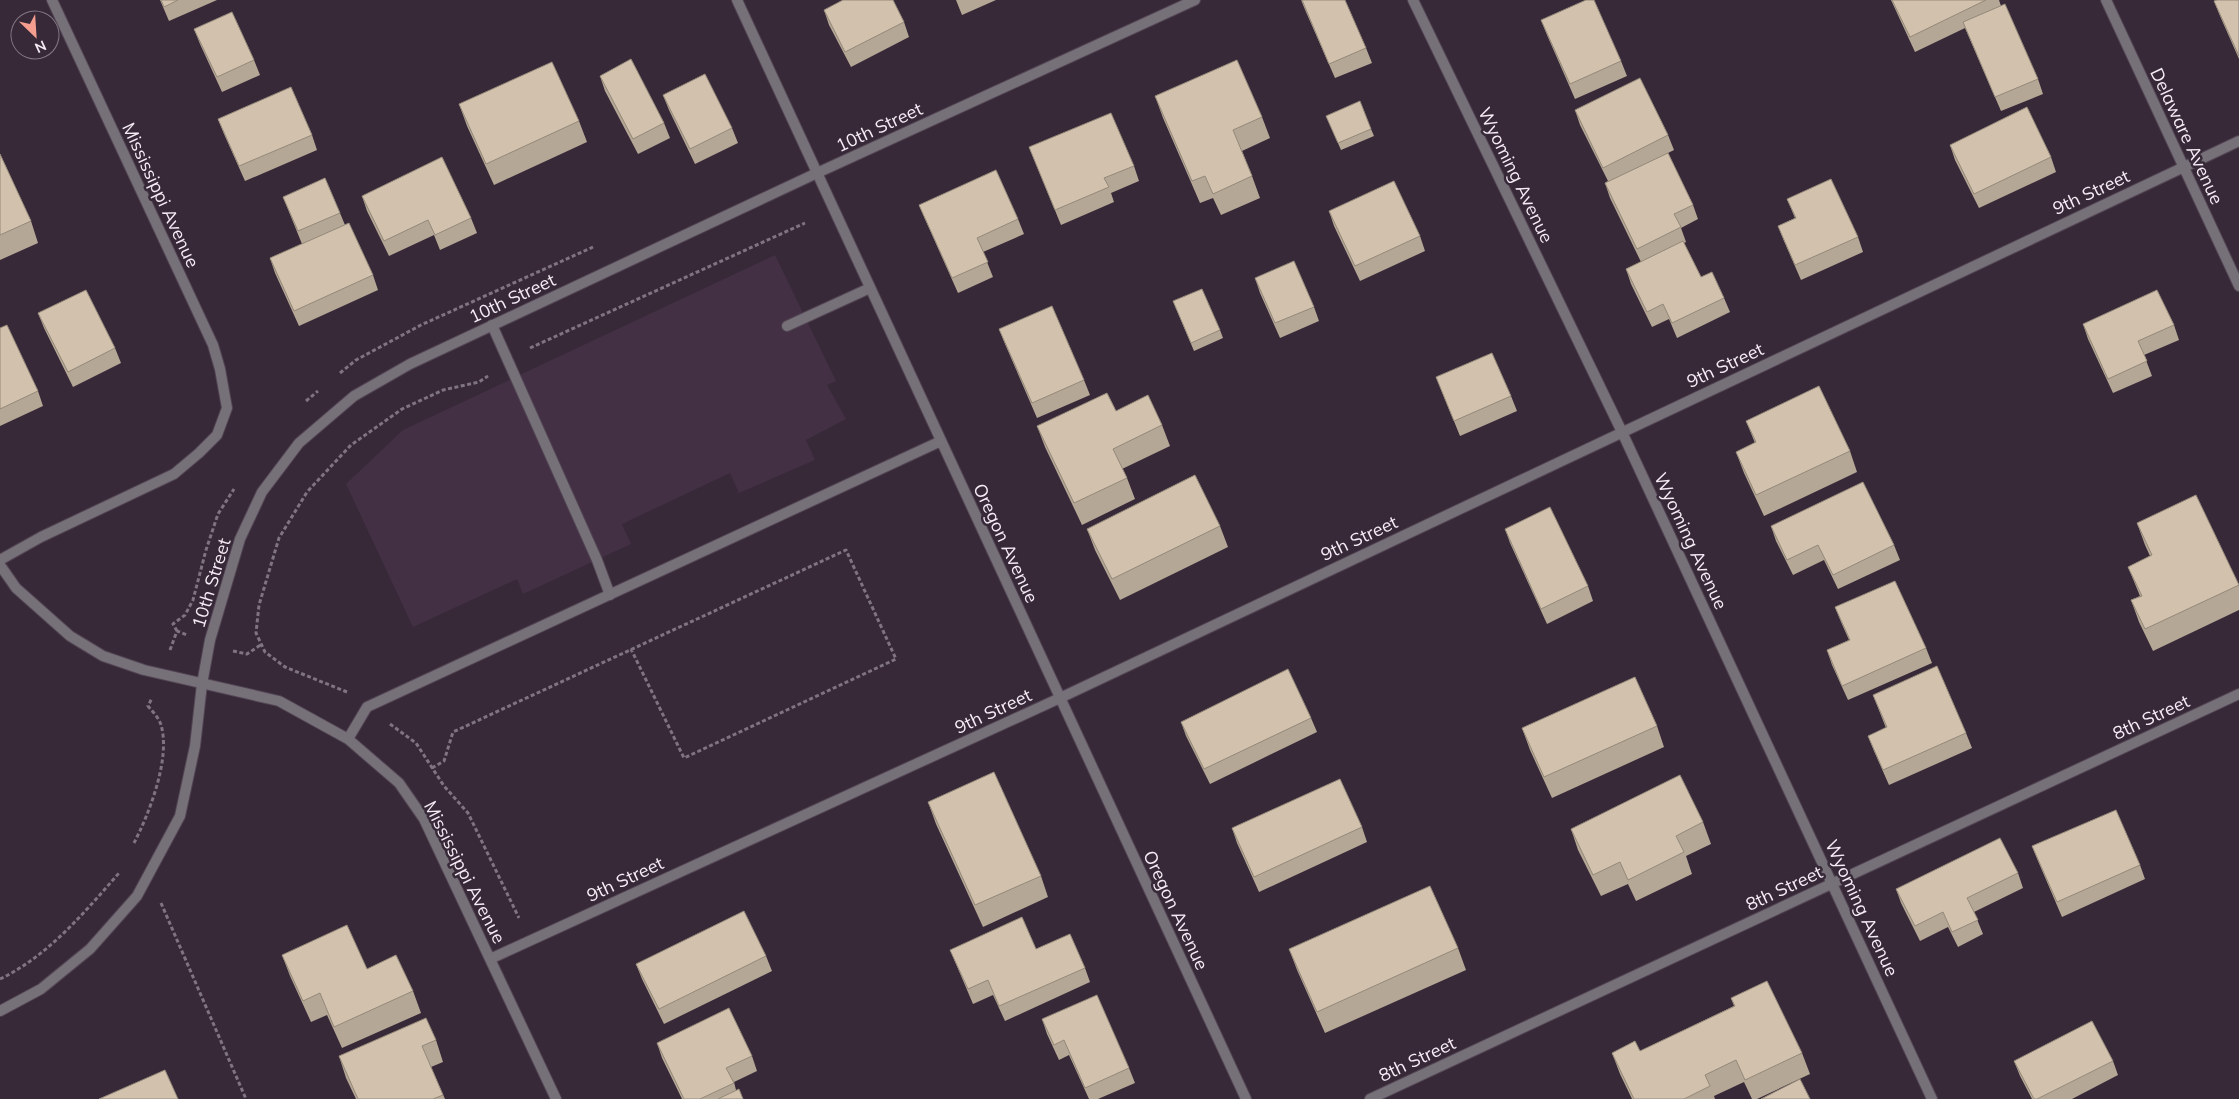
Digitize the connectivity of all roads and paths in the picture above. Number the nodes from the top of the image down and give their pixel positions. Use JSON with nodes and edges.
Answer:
{"nodes":[{"id":1,"x":52,"y":0,"type":"edge"},
{"id":2,"x":737,"y":0,"type":"edge"},
{"id":3,"x":1194,"y":0,"type":"edge"},
{"id":4,"x":1414,"y":0,"type":"edge"},
{"id":5,"x":2106,"y":0,"type":"edge"},
{"id":6,"x":2239,"y":141,"type":"edge"},
{"id":7,"x":2183,"y":167,"type":"junction"},
{"id":8,"x":817,"y":173,"type":"junction"},
{"id":9,"x":805,"y":223,"type":"dead end"},
{"id":10,"x":2239,"y":286,"type":"edge"},
{"id":11,"x":870,"y":288,"type":"junction"},
{"id":12,"x":492,"y":326,"type":"junction"},
{"id":13,"x":787,"y":326,"type":"dead end"},
{"id":14,"x":509,"y":362,"type":"junction"},
{"id":15,"x":1622,"y":432,"type":"junction"},
{"id":16,"x":941,"y":440,"type":"junction"},
{"id":17,"x":0,"y":560,"type":"edge"},
{"id":18,"x":0,"y":565,"type":"edge"},
{"id":19,"x":610,"y":595,"type":"junction"},
{"id":20,"x":210,"y":644,"type":"junction"},
{"id":21,"x":262,"y":644,"type":"junction"},
{"id":22,"x":631,"y":649,"type":"junction"},
{"id":23,"x":162,"y":673,"type":"junction"},
{"id":24,"x":202,"y":684,"type":"junction"},
{"id":25,"x":2239,"y":694,"type":"edge"},
{"id":26,"x":1060,"y":698,"type":"junction"},
{"id":27,"x":368,"y":707,"type":"junction"},
{"id":28,"x":348,"y":739,"type":"junction"},
{"id":29,"x":432,"y":768,"type":"junction"},
{"id":30,"x":131,"y":850,"type":"dead end"},
{"id":31,"x":122,"y":866,"type":"dead end"},
{"id":32,"x":1833,"y":884,"type":"junction"},
{"id":33,"x":161,"y":902,"type":"dead end"},
{"id":34,"x":523,"y":926,"type":"dead end"},
{"id":35,"x":490,"y":959,"type":"junction"},
{"id":36,"x":0,"y":979,"type":"edge"},
{"id":37,"x":0,"y":1011,"type":"edge"},
{"id":38,"x":246,"y":1099,"type":"edge"},
{"id":39,"x":556,"y":1099,"type":"edge"},
{"id":40,"x":1246,"y":1099,"type":"edge"},
{"id":41,"x":1370,"y":1099,"type":"edge"},
{"id":42,"x":1932,"y":1099,"type":"edge"}],
"edges":[{"from":1,"to":17,"type":"street","name":"Mississippi Avenue"},
{"from":2,"to":8,"type":"street","name":"Oregon Avenue"},
{"from":3,"to":8,"type":"street","name":"10th Street"},
{"from":4,"to":15,"type":"street","name":"Wyoming Avenue"},
{"from":5,"to":7,"type":"street","name":"Delaware Avenue"},
{"from":6,"to":7,"type":"street","name":"9th Street"},
{"from":7,"to":10,"type":"street","name":"Delaware Avenue"},
{"from":7,"to":15,"type":"street","name":"9th Street"},
{"from":8,"to":11,"type":"street","name":"Oregon Avenue"},
{"from":8,"to":12,"type":"street","name":"10th Street"},
{"from":9,"to":14,"type":"path"},
{"from":11,"to":13,"type":"street"},
{"from":11,"to":16,"type":"street","name":"Oregon Avenue"},
{"from":12,"to":14,"type":"street"},
{"from":12,"to":20,"type":"street","name":"10th Street"},
{"from":14,"to":19,"type":"street"},
{"from":14,"to":21,"type":"path"},
{"from":15,"to":26,"type":"street","name":"9th Street"},
{"from":15,"to":32,"type":"street","name":"Wyoming Avenue"},
{"from":16,"to":19,"type":"street"},
{"from":16,"to":26,"type":"street","name":"Oregon Avenue"},
{"from":18,"to":23,"type":"street","name":"Mississippi Avenue"},
{"from":19,"to":27,"type":"street"},
{"from":20,"to":21,"type":"path"},
{"from":20,"to":23,"type":"path"},
{"from":20,"to":24,"type":"street","name":"10th Street"},
{"from":21,"to":27,"type":"path"},
{"from":22,"to":22,"type":"path"},
{"from":22,"to":29,"type":"path"},
{"from":23,"to":24,"type":"street","name":"Mississippi Avenue"},
{"from":23,"to":30,"type":"path"},
{"from":24,"to":28,"type":"street","name":"Mississippi Avenue"},
{"from":24,"to":37,"type":"street","name":"10th Street"},
{"from":25,"to":32,"type":"street","name":"8th Street"},
{"from":26,"to":35,"type":"street","name":"9th Street"},
{"from":26,"to":40,"type":"street","name":"Oregon Avenue"},
{"from":27,"to":28,"type":"street"},
{"from":27,"to":29,"type":"path"},
{"from":28,"to":35,"type":"street","name":"Mississippi Avenue"},
{"from":29,"to":34,"type":"path"},
{"from":31,"to":36,"type":"path"},
{"from":32,"to":41,"type":"street","name":"8th Street"},
{"from":32,"to":42,"type":"street","name":"Wyoming Avenue"},
{"from":33,"to":38,"type":"path"},
{"from":35,"to":39,"type":"street","name":"Mississippi Avenue"}]}
